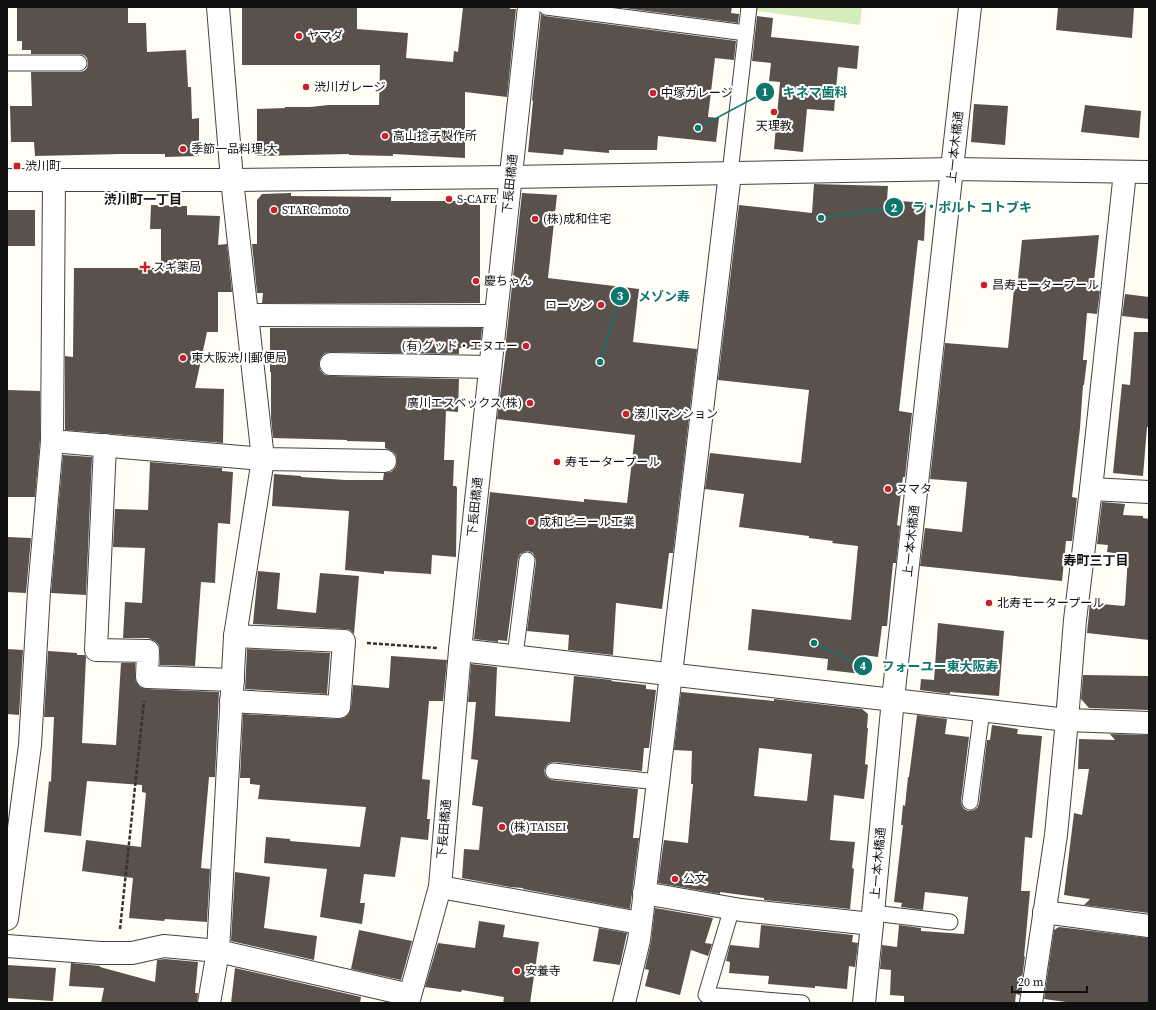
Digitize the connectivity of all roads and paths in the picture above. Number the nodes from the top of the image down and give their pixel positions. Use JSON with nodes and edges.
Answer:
{"nodes":[{"id":1,"x":218,"y":7,"type":"edge"},
{"id":2,"x":529,"y":7,"type":"edge"},
{"id":3,"x":546,"y":7,"type":"edge"},
{"id":4,"x":749,"y":7,"type":"edge"},
{"id":5,"x":970,"y":7,"type":"edge"},
{"id":6,"x":746,"y":33,"type":"junction"},
{"id":7,"x":7,"y":63,"type":"edge"},
{"id":8,"x":79,"y":63,"type":"dead end"},
{"id":9,"x":953,"y":169,"type":"junction"},
{"id":10,"x":1125,"y":172,"type":"junction"},
{"id":11,"x":1149,"y":172,"type":"edge"},
{"id":12,"x":730,"y":173,"type":"junction"},
{"id":13,"x":510,"y":177,"type":"junction"},
{"id":14,"x":7,"y":180,"type":"edge"},
{"id":15,"x":54,"y":180,"type":"junction"},
{"id":16,"x":232,"y":180,"type":"junction"},
{"id":17,"x":247,"y":315,"type":"junction"},
{"id":18,"x":495,"y":316,"type":"junction"},
{"id":19,"x":331,"y":364,"type":"dead end"},
{"id":20,"x":490,"y":367,"type":"junction"},
{"id":21,"x":52,"y":441,"type":"junction"},
{"id":22,"x":105,"y":445,"type":"junction"},
{"id":23,"x":263,"y":459,"type":"junction"},
{"id":24,"x":385,"y":460,"type":"dead end"},
{"id":25,"x":1091,"y":489,"type":"junction"},
{"id":26,"x":1149,"y":492,"type":"edge"},
{"id":27,"x":527,"y":560,"type":"dead end"},
{"id":28,"x":235,"y":636,"type":"junction"},
{"id":29,"x":344,"y":641,"type":"junction"},
{"id":30,"x":460,"y":650,"type":"junction"},
{"id":31,"x":515,"y":656,"type":"junction"},
{"id":32,"x":671,"y":674,"type":"junction"},
{"id":33,"x":147,"y":676,"type":"junction"},
{"id":34,"x":232,"y":690,"type":"junction"},
{"id":35,"x":893,"y":700,"type":"junction"},
{"id":36,"x":982,"y":710,"type":"junction"},
{"id":37,"x":1067,"y":720,"type":"junction"},
{"id":38,"x":1149,"y":723,"type":"edge"},
{"id":39,"x":553,"y":771,"type":"dead end"},
{"id":40,"x":658,"y":782,"type":"junction"},
{"id":41,"x":970,"y":802,"type":"dead end"},
{"id":42,"x":440,"y":887,"type":"junction"},
{"id":43,"x":644,"y":893,"type":"junction"},
{"id":44,"x":732,"y":908,"type":"junction"},
{"id":45,"x":1044,"y":912,"type":"junction"},
{"id":46,"x":7,"y":919,"type":"edge"},
{"id":47,"x":873,"y":919,"type":"junction"},
{"id":48,"x":950,"y":922,"type":"dead end"},
{"id":49,"x":640,"y":923,"type":"junction"},
{"id":50,"x":1149,"y":926,"type":"edge"},
{"id":51,"x":7,"y":946,"type":"edge"},
{"id":52,"x":218,"y":951,"type":"junction"},
{"id":53,"x":117,"y":953,"type":"junction"},
{"id":54,"x":409,"y":999,"type":"edge"},
{"id":55,"x":757,"y":1001,"type":"edge"},
{"id":56,"x":209,"y":1003,"type":"edge"},
{"id":57,"x":624,"y":1003,"type":"edge"},
{"id":58,"x":802,"y":1003,"type":"edge"},
{"id":59,"x":864,"y":1003,"type":"edge"},
{"id":60,"x":1031,"y":1003,"type":"edge"}],
"edges":[{"from":1,"to":16,"type":"street"},
{"from":2,"to":13,"type":"street","name":"下長田橋通"},
{"from":3,"to":6,"type":"lane"},
{"from":4,"to":6,"type":"lane"},
{"from":5,"to":9,"type":"street","name":"上一本木橋通"},
{"from":6,"to":12,"type":"lane"},
{"from":7,"to":8,"type":"lane"},
{"from":9,"to":10,"type":"street"},
{"from":9,"to":12,"type":"street"},
{"from":9,"to":35,"type":"street","name":"上一本木橋通"},
{"from":10,"to":11,"type":"street"},
{"from":10,"to":25,"type":"street"},
{"from":12,"to":13,"type":"street"},
{"from":12,"to":32,"type":"street"},
{"from":13,"to":16,"type":"street"},
{"from":13,"to":18,"type":"street","name":"下長田橋通"},
{"from":14,"to":15,"type":"street"},
{"from":15,"to":16,"type":"street"},
{"from":15,"to":21,"type":"street"},
{"from":16,"to":17,"type":"street"},
{"from":17,"to":18,"type":"street"},
{"from":17,"to":23,"type":"street"},
{"from":18,"to":20,"type":"street","name":"下長田橋通"},
{"from":19,"to":20,"type":"street"},
{"from":20,"to":30,"type":"street","name":"下長田橋通"},
{"from":21,"to":22,"type":"street"},
{"from":21,"to":46,"type":"street"},
{"from":22,"to":23,"type":"street"},
{"from":22,"to":33,"type":"street"},
{"from":23,"to":24,"type":"street"},
{"from":23,"to":28,"type":"street"},
{"from":25,"to":26,"type":"street"},
{"from":25,"to":37,"type":"street"},
{"from":27,"to":31,"type":"lane"},
{"from":28,"to":29,"type":"street"},
{"from":28,"to":34,"type":"street"},
{"from":29,"to":30,"type":"path"},
{"from":29,"to":34,"type":"street"},
{"from":30,"to":31,"type":"street"},
{"from":30,"to":42,"type":"street","name":"下長田橋通"},
{"from":31,"to":32,"type":"street"},
{"from":32,"to":35,"type":"street"},
{"from":32,"to":40,"type":"street"},
{"from":33,"to":34,"type":"street"},
{"from":33,"to":53,"type":"path"},
{"from":34,"to":52,"type":"street"},
{"from":35,"to":36,"type":"street"},
{"from":35,"to":47,"type":"street","name":"上一本木橋通"},
{"from":36,"to":37,"type":"street"},
{"from":36,"to":41,"type":"lane"},
{"from":37,"to":38,"type":"street"},
{"from":37,"to":45,"type":"street"},
{"from":39,"to":40,"type":"lane"},
{"from":40,"to":43,"type":"street"},
{"from":42,"to":49,"type":"street"},
{"from":42,"to":54,"type":"street","name":"下長田橋通"},
{"from":43,"to":44,"type":"street"},
{"from":43,"to":49,"type":"street"},
{"from":44,"to":47,"type":"street"},
{"from":44,"to":55,"type":"lane"},
{"from":45,"to":50,"type":"street"},
{"from":45,"to":60,"type":"street"},
{"from":47,"to":48,"type":"lane"},
{"from":47,"to":59,"type":"street","name":"上一本木橋通"},
{"from":49,"to":57,"type":"street"},
{"from":51,"to":53,"type":"street"},
{"from":52,"to":53,"type":"street"},
{"from":52,"to":54,"type":"street"},
{"from":52,"to":56,"type":"street"},
{"from":55,"to":58,"type":"lane"}]}
